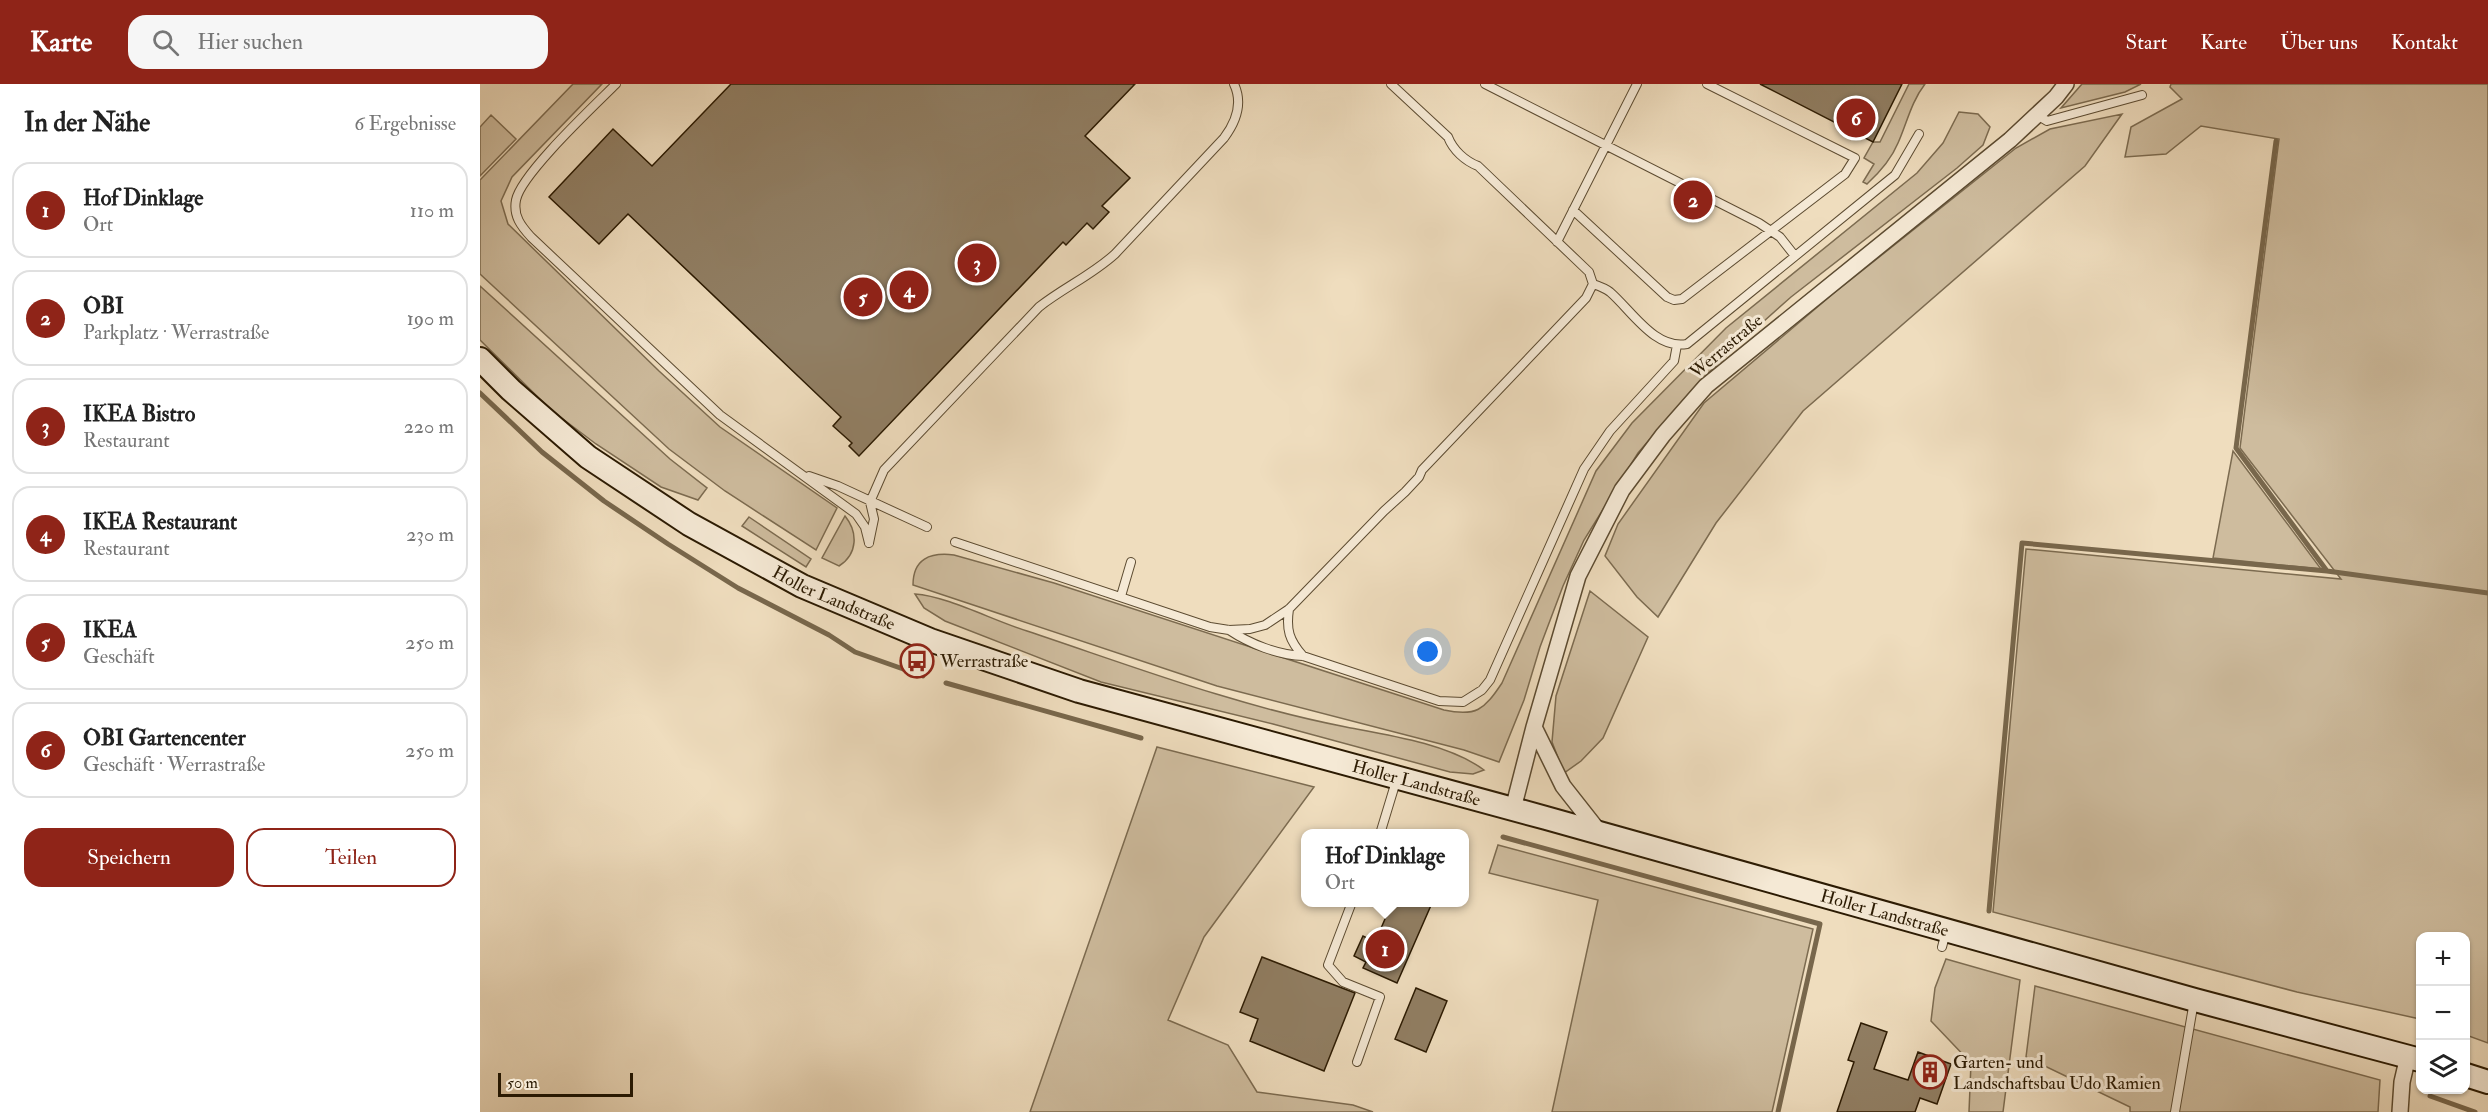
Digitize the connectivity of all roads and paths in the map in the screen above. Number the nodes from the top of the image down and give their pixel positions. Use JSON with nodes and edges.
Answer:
{"nodes":[{"id":1,"x":616,"y":84,"type":"edge"},
{"id":2,"x":1234,"y":84,"type":"edge"},
{"id":3,"x":1391,"y":84,"type":"edge"},
{"id":4,"x":1485,"y":84,"type":"edge"},
{"id":5,"x":1637,"y":84,"type":"edge"},
{"id":6,"x":1707,"y":84,"type":"edge"},
{"id":7,"x":2066,"y":84,"type":"edge"},
{"id":8,"x":2142,"y":95,"type":"dead end"},
{"id":9,"x":2037,"y":115,"type":"junction"},
{"id":10,"x":1919,"y":134,"type":"dead end"},
{"id":11,"x":1606,"y":145,"type":"junction"},
{"id":12,"x":1573,"y":210,"type":"junction"},
{"id":13,"x":1771,"y":231,"type":"junction"},
{"id":14,"x":1557,"y":242,"type":"junction"},
{"id":15,"x":1795,"y":256,"type":"junction"},
{"id":16,"x":1593,"y":284,"type":"junction"},
{"id":17,"x":1677,"y":345,"type":"junction"},
{"id":18,"x":480,"y":359,"type":"edge"},
{"id":19,"x":802,"y":474,"type":"junction"},
{"id":20,"x":870,"y":502,"type":"junction"},
{"id":21,"x":927,"y":527,"type":"dead end"},
{"id":22,"x":955,"y":542,"type":"dead end"},
{"id":23,"x":1131,"y":562,"type":"dead end"},
{"id":24,"x":1121,"y":596,"type":"junction"},
{"id":25,"x":1289,"y":609,"type":"junction"},
{"id":26,"x":1229,"y":630,"type":"junction"},
{"id":27,"x":1303,"y":656,"type":"junction"},
{"id":28,"x":1534,"y":727,"type":"junction"},
{"id":29,"x":1398,"y":777,"type":"junction"},
{"id":30,"x":1513,"y":809,"type":"junction"},
{"id":31,"x":1382,"y":829,"type":"edge"},
{"id":32,"x":1600,"y":833,"type":"junction"},
{"id":33,"x":1350,"y":907,"type":"edge"},
{"id":34,"x":2194,"y":1000,"type":"junction"},
{"id":35,"x":2414,"y":1058,"type":"edge"},
{"id":36,"x":1357,"y":1062,"type":"dead end"},
{"id":37,"x":2470,"y":1076,"type":"edge"},
{"id":38,"x":2488,"y":1082,"type":"edge"},
{"id":39,"x":2175,"y":1112,"type":"edge"},
{"id":40,"x":2400,"y":1112,"type":"edge"}],
"edges":[{"from":1,"to":19,"type":"lane"},
{"from":2,"to":20,"type":"lane"},
{"from":3,"to":14,"type":"lane"},
{"from":4,"to":11,"type":"lane"},
{"from":5,"to":11,"type":"lane"},
{"from":6,"to":13,"type":"lane"},
{"from":7,"to":9,"type":"street","name":"Werrastraße"},
{"from":8,"to":9,"type":"lane"},
{"from":9,"to":28,"type":"street","name":"Werrastraße"},
{"from":10,"to":15,"type":"lane"},
{"from":11,"to":12,"type":"lane"},
{"from":11,"to":13,"type":"lane"},
{"from":12,"to":13,"type":"lane"},
{"from":12,"to":14,"type":"lane"},
{"from":13,"to":15,"type":"lane"},
{"from":14,"to":16,"type":"lane"},
{"from":15,"to":17,"type":"lane"},
{"from":16,"to":17,"type":"lane"},
{"from":16,"to":25,"type":"lane"},
{"from":17,"to":27,"type":"lane"},
{"from":18,"to":29,"type":"main road","name":"Holler Landstraße"},
{"from":19,"to":20,"type":"lane"},
{"from":19,"to":20,"type":"lane"},
{"from":20,"to":21,"type":"lane"},
{"from":22,"to":24,"type":"lane"},
{"from":23,"to":24,"type":"lane"},
{"from":24,"to":26,"type":"lane"},
{"from":25,"to":26,"type":"lane"},
{"from":25,"to":27,"type":"lane"},
{"from":26,"to":27,"type":"lane"},
{"from":28,"to":30,"type":"street","name":"Werrastraße"},
{"from":28,"to":32,"type":"street"},
{"from":29,"to":30,"type":"main road","name":"Holler Landstraße"},
{"from":29,"to":31,"type":"lane"},
{"from":30,"to":32,"type":"main road","name":"Holler Landstraße"},
{"from":32,"to":34,"type":"main road","name":"Holler Landstraße"},
{"from":33,"to":36,"type":"lane"},
{"from":34,"to":35,"type":"main road","name":"Holler Landstraße"},
{"from":34,"to":39,"type":"lane"},
{"from":35,"to":40,"type":"street"},
{"from":37,"to":38,"type":"main road"}]}
